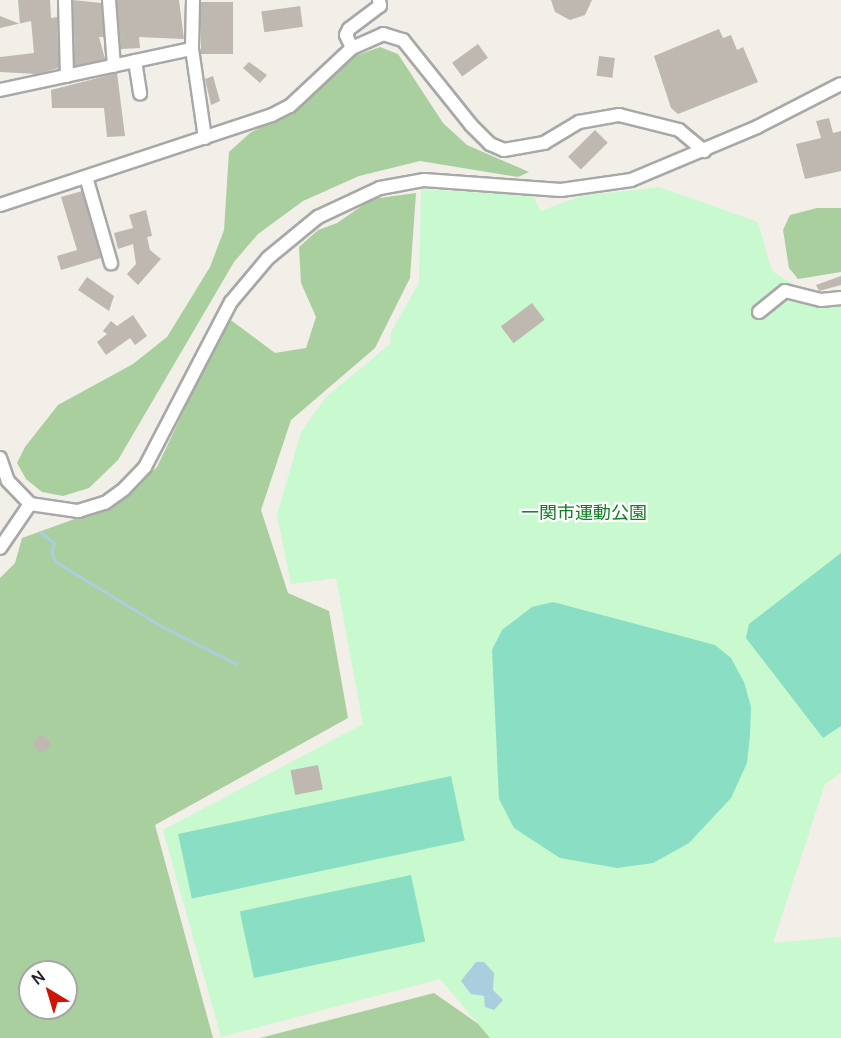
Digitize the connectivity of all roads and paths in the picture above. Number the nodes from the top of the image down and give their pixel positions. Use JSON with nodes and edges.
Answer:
{"nodes":[{"id":1,"x":65,"y":0,"type":"edge"},
{"id":2,"x":109,"y":0,"type":"edge"},
{"id":3,"x":193,"y":0,"type":"edge"},
{"id":4,"x":379,"y":0,"type":"edge"},
{"id":5,"x":352,"y":48,"type":"junction"},
{"id":6,"x":192,"y":49,"type":"junction"},
{"id":7,"x":135,"y":61,"type":"junction"},
{"id":8,"x":114,"y":66,"type":"junction"},
{"id":9,"x":67,"y":76,"type":"junction"},
{"id":10,"x":841,"y":84,"type":"edge"},
{"id":11,"x":0,"y":90,"type":"edge"},
{"id":12,"x":140,"y":94,"type":"dead end"},
{"id":13,"x":205,"y":138,"type":"junction"},
{"id":14,"x":704,"y":151,"type":"junction"},
{"id":15,"x":86,"y":177,"type":"junction"},
{"id":16,"x":0,"y":205,"type":"edge"},
{"id":17,"x":111,"y":262,"type":"dead end"},
{"id":18,"x":841,"y":298,"type":"edge"},
{"id":19,"x":759,"y":312,"type":"dead end"},
{"id":20,"x":0,"y":458,"type":"edge"},
{"id":21,"x":30,"y":504,"type":"junction"},
{"id":22,"x":0,"y":548,"type":"edge"}],
"edges":[{"from":1,"to":9,"type":"street"},
{"from":2,"to":8,"type":"street"},
{"from":3,"to":6,"type":"street"},
{"from":4,"to":5,"type":"street"},
{"from":5,"to":13,"type":"street"},
{"from":5,"to":14,"type":"street"},
{"from":6,"to":7,"type":"street"},
{"from":6,"to":13,"type":"street"},
{"from":7,"to":8,"type":"street"},
{"from":7,"to":12,"type":"street"},
{"from":8,"to":9,"type":"street"},
{"from":9,"to":11,"type":"street"},
{"from":10,"to":14,"type":"street"},
{"from":13,"to":15,"type":"street"},
{"from":14,"to":21,"type":"street"},
{"from":15,"to":16,"type":"street"},
{"from":15,"to":17,"type":"street"},
{"from":18,"to":19,"type":"street"},
{"from":20,"to":21,"type":"street"},
{"from":21,"to":22,"type":"street"}]}
